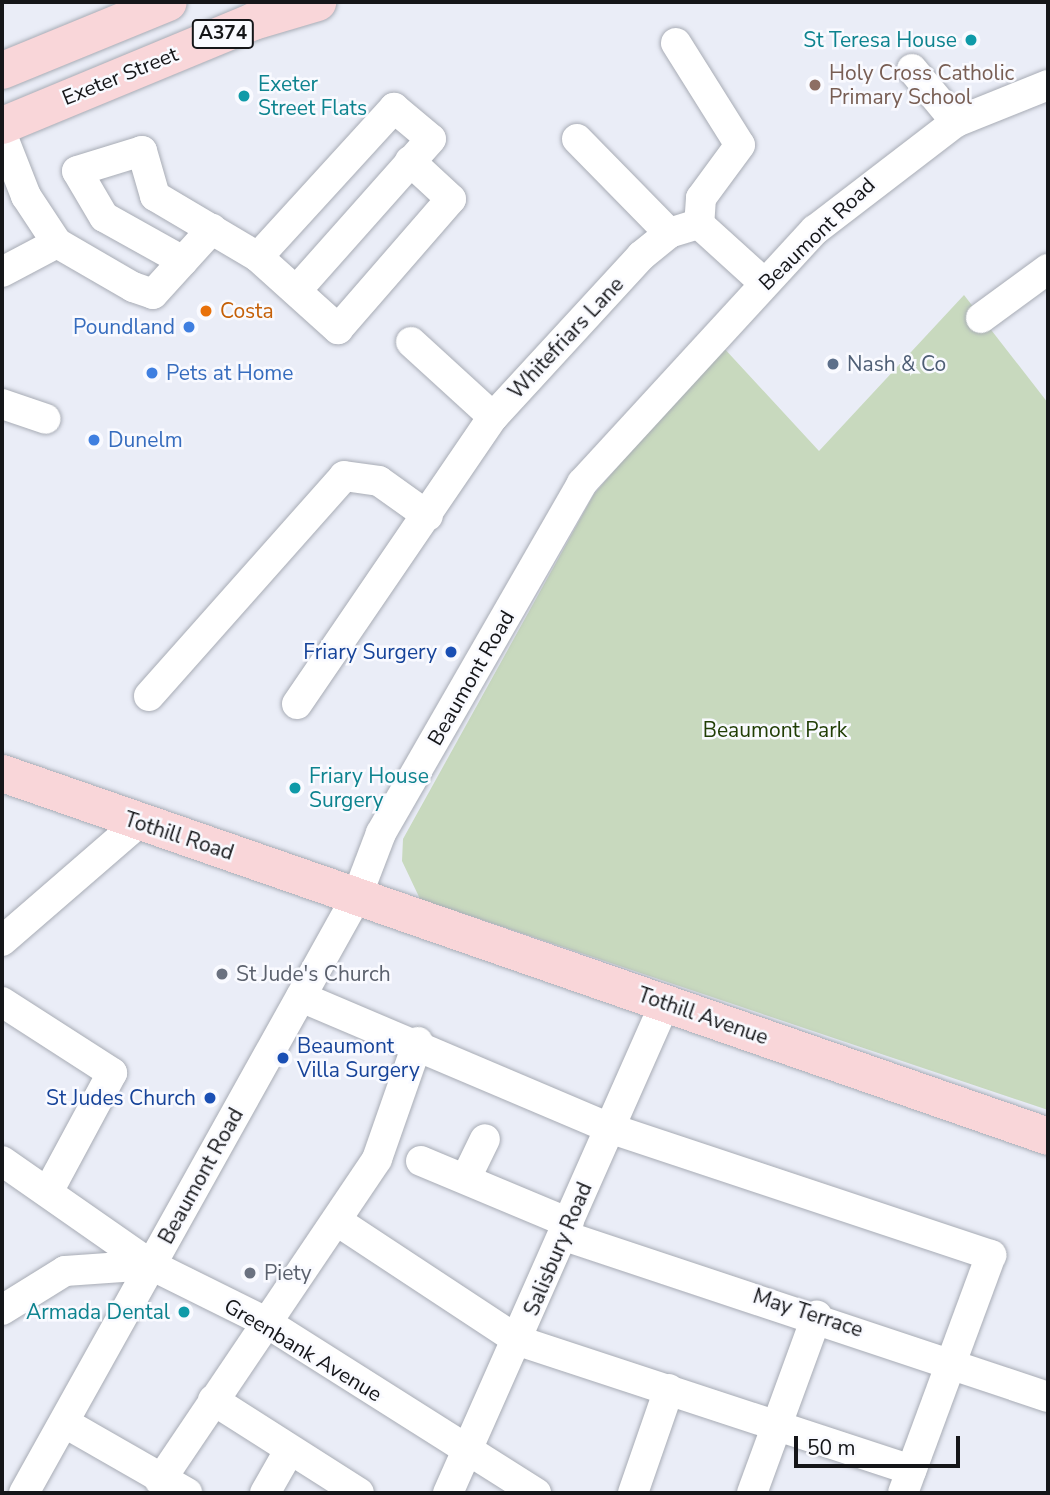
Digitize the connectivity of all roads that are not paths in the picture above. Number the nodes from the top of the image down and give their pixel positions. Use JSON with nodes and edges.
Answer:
{"nodes":[{"id":1,"x":168,"y":2,"type":"edge"},
{"id":2,"x":317,"y":2,"type":"edge"},
{"id":3,"x":676,"y":43,"type":"dead end"},
{"id":4,"x":912,"y":69,"type":"dead end"},
{"id":5,"x":2,"y":70,"type":"edge"},
{"id":6,"x":1048,"y":85,"type":"edge"},
{"id":7,"x":956,"y":122,"type":"junction"},
{"id":8,"x":2,"y":125,"type":"edge"},
{"id":9,"x":2,"y":135,"type":"edge"},
{"id":10,"x":577,"y":139,"type":"dead end"},
{"id":11,"x":410,"y":161,"type":"junction"},
{"id":12,"x":699,"y":224,"type":"junction"},
{"id":13,"x":212,"y":229,"type":"junction"},
{"id":14,"x":669,"y":233,"type":"junction"},
{"id":15,"x":57,"y":243,"type":"junction"},
{"id":16,"x":258,"y":257,"type":"junction"},
{"id":17,"x":183,"y":261,"type":"junction"},
{"id":18,"x":1048,"y":269,"type":"edge"},
{"id":19,"x":2,"y":272,"type":"edge"},
{"id":20,"x":764,"y":283,"type":"junction"},
{"id":21,"x":297,"y":290,"type":"junction"},
{"id":22,"x":981,"y":318,"type":"dead end"},
{"id":23,"x":411,"y":342,"type":"dead end"},
{"id":24,"x":2,"y":404,"type":"edge"},
{"id":25,"x":493,"y":417,"type":"junction"},
{"id":26,"x":46,"y":419,"type":"dead end"},
{"id":27,"x":428,"y":516,"type":"junction"},
{"id":28,"x":149,"y":696,"type":"dead end"},
{"id":29,"x":297,"y":704,"type":"dead end"},
{"id":30,"x":2,"y":773,"type":"edge"},
{"id":31,"x":137,"y":824,"type":"junction"},
{"id":32,"x":357,"y":897,"type":"junction"},
{"id":33,"x":2,"y":941,"type":"edge"},
{"id":34,"x":300,"y":997,"type":"junction"},
{"id":35,"x":2,"y":1002,"type":"edge"},
{"id":36,"x":665,"y":1003,"type":"junction"},
{"id":37,"x":418,"y":1042,"type":"junction"},
{"id":38,"x":609,"y":1128,"type":"junction"},
{"id":39,"x":1048,"y":1136,"type":"edge"},
{"id":40,"x":485,"y":1139,"type":"dead end"},
{"id":41,"x":2,"y":1161,"type":"edge"},
{"id":42,"x":421,"y":1161,"type":"dead end"},
{"id":43,"x":466,"y":1178,"type":"junction"},
{"id":44,"x":49,"y":1190,"type":"junction"},
{"id":45,"x":337,"y":1222,"type":"junction"},
{"id":46,"x":567,"y":1230,"type":"junction"},
{"id":47,"x":152,"y":1265,"type":"junction"},
{"id":48,"x":2,"y":1311,"type":"edge"},
{"id":49,"x":817,"y":1315,"type":"junction"},
{"id":50,"x":264,"y":1321,"type":"junction"},
{"id":51,"x":519,"y":1341,"type":"junction"},
{"id":52,"x":951,"y":1362,"type":"junction"},
{"id":53,"x":670,"y":1389,"type":"junction"},
{"id":54,"x":1048,"y":1397,"type":"edge"},
{"id":55,"x":213,"y":1400,"type":"junction"},
{"id":56,"x":65,"y":1423,"type":"junction"},
{"id":57,"x":776,"y":1424,"type":"junction"},
{"id":58,"x":289,"y":1451,"type":"junction"},
{"id":59,"x":466,"y":1452,"type":"junction"},
{"id":60,"x":160,"y":1481,"type":"junction"},
{"id":61,"x":907,"y":1482,"type":"edge"},
{"id":62,"x":24,"y":1493,"type":"edge"},
{"id":63,"x":187,"y":1493,"type":"edge"},
{"id":64,"x":265,"y":1493,"type":"edge"},
{"id":65,"x":359,"y":1493,"type":"edge"},
{"id":66,"x":448,"y":1493,"type":"edge"},
{"id":67,"x":536,"y":1493,"type":"edge"},
{"id":68,"x":633,"y":1493,"type":"edge"},
{"id":69,"x":752,"y":1493,"type":"edge"}],
"edges":[{"from":1,"to":5,"type":"main road","number":"A374"},
{"from":2,"to":8,"type":"main road","name":"Exeter Street","number":"A374"},
{"from":3,"to":12,"type":"street"},
{"from":4,"to":7,"type":"street"},
{"from":6,"to":7,"type":"street","name":"Beaumont Road"},
{"from":7,"to":20,"type":"street","name":"Beaumont Road"},
{"from":9,"to":15,"type":"street"},
{"from":10,"to":14,"type":"street"},
{"from":11,"to":16,"type":"street"},
{"from":11,"to":21,"type":"street"},
{"from":11,"to":21,"type":"street"},
{"from":12,"to":14,"type":"street","name":"Whitefriars Lane"},
{"from":12,"to":20,"type":"street"},
{"from":13,"to":16,"type":"street"},
{"from":13,"to":17,"type":"street"},
{"from":13,"to":17,"type":"street"},
{"from":14,"to":25,"type":"street","name":"Whitefriars Lane"},
{"from":15,"to":17,"type":"street"},
{"from":15,"to":19,"type":"street"},
{"from":16,"to":21,"type":"street"},
{"from":18,"to":22,"type":"street"},
{"from":20,"to":32,"type":"street","name":"Beaumont Road"},
{"from":23,"to":25,"type":"street"},
{"from":24,"to":26,"type":"street"},
{"from":25,"to":27,"type":"street","name":"Whitefriars Lane"},
{"from":27,"to":28,"type":"street"},
{"from":27,"to":29,"type":"street","name":"Whitefriars Lane"},
{"from":30,"to":31,"type":"main road","name":"Tothill Road"},
{"from":31,"to":32,"type":"main road","name":"Tothill Road"},
{"from":31,"to":33,"type":"street"},
{"from":32,"to":34,"type":"street","name":"Beaumont Road"},
{"from":32,"to":36,"type":"main road","name":"Tothill Avenue"},
{"from":34,"to":37,"type":"street"},
{"from":34,"to":47,"type":"street","name":"Beaumont Road"},
{"from":35,"to":44,"type":"street"},
{"from":36,"to":38,"type":"street","name":"Salisbury Road"},
{"from":36,"to":39,"type":"main road","name":"Tothill Avenue"},
{"from":37,"to":38,"type":"street"},
{"from":37,"to":45,"type":"street"},
{"from":38,"to":46,"type":"street","name":"Salisbury Road"},
{"from":38,"to":52,"type":"street"},
{"from":40,"to":43,"type":"street"},
{"from":41,"to":44,"type":"street","name":"Greenbank Avenue"},
{"from":42,"to":43,"type":"street","name":"May Terrace"},
{"from":43,"to":46,"type":"street","name":"May Terrace"},
{"from":44,"to":47,"type":"street","name":"Greenbank Avenue"},
{"from":45,"to":50,"type":"street"},
{"from":45,"to":51,"type":"street"},
{"from":46,"to":49,"type":"street","name":"May Terrace"},
{"from":46,"to":51,"type":"street","name":"Salisbury Road"},
{"from":47,"to":48,"type":"street"},
{"from":47,"to":50,"type":"street","name":"Greenbank Avenue"},
{"from":47,"to":56,"type":"street","name":"Beaumont Road"},
{"from":49,"to":52,"type":"street","name":"May Terrace"},
{"from":49,"to":57,"type":"street"},
{"from":50,"to":55,"type":"street"},
{"from":50,"to":59,"type":"street","name":"Greenbank Avenue"},
{"from":51,"to":53,"type":"street"},
{"from":51,"to":59,"type":"street","name":"Salisbury Road"},
{"from":52,"to":54,"type":"street","name":"May Terrace"},
{"from":52,"to":61,"type":"street"},
{"from":53,"to":57,"type":"street"},
{"from":53,"to":68,"type":"street"},
{"from":55,"to":58,"type":"street"},
{"from":55,"to":60,"type":"street"},
{"from":56,"to":60,"type":"street"},
{"from":56,"to":62,"type":"street","name":"Beaumont Road"},
{"from":57,"to":61,"type":"street"},
{"from":57,"to":69,"type":"street"},
{"from":58,"to":64,"type":"street"},
{"from":58,"to":65,"type":"street"},
{"from":59,"to":66,"type":"street","name":"Salisbury Road"},
{"from":59,"to":67,"type":"street","name":"Greenbank Avenue"},
{"from":60,"to":63,"type":"street"}]}
